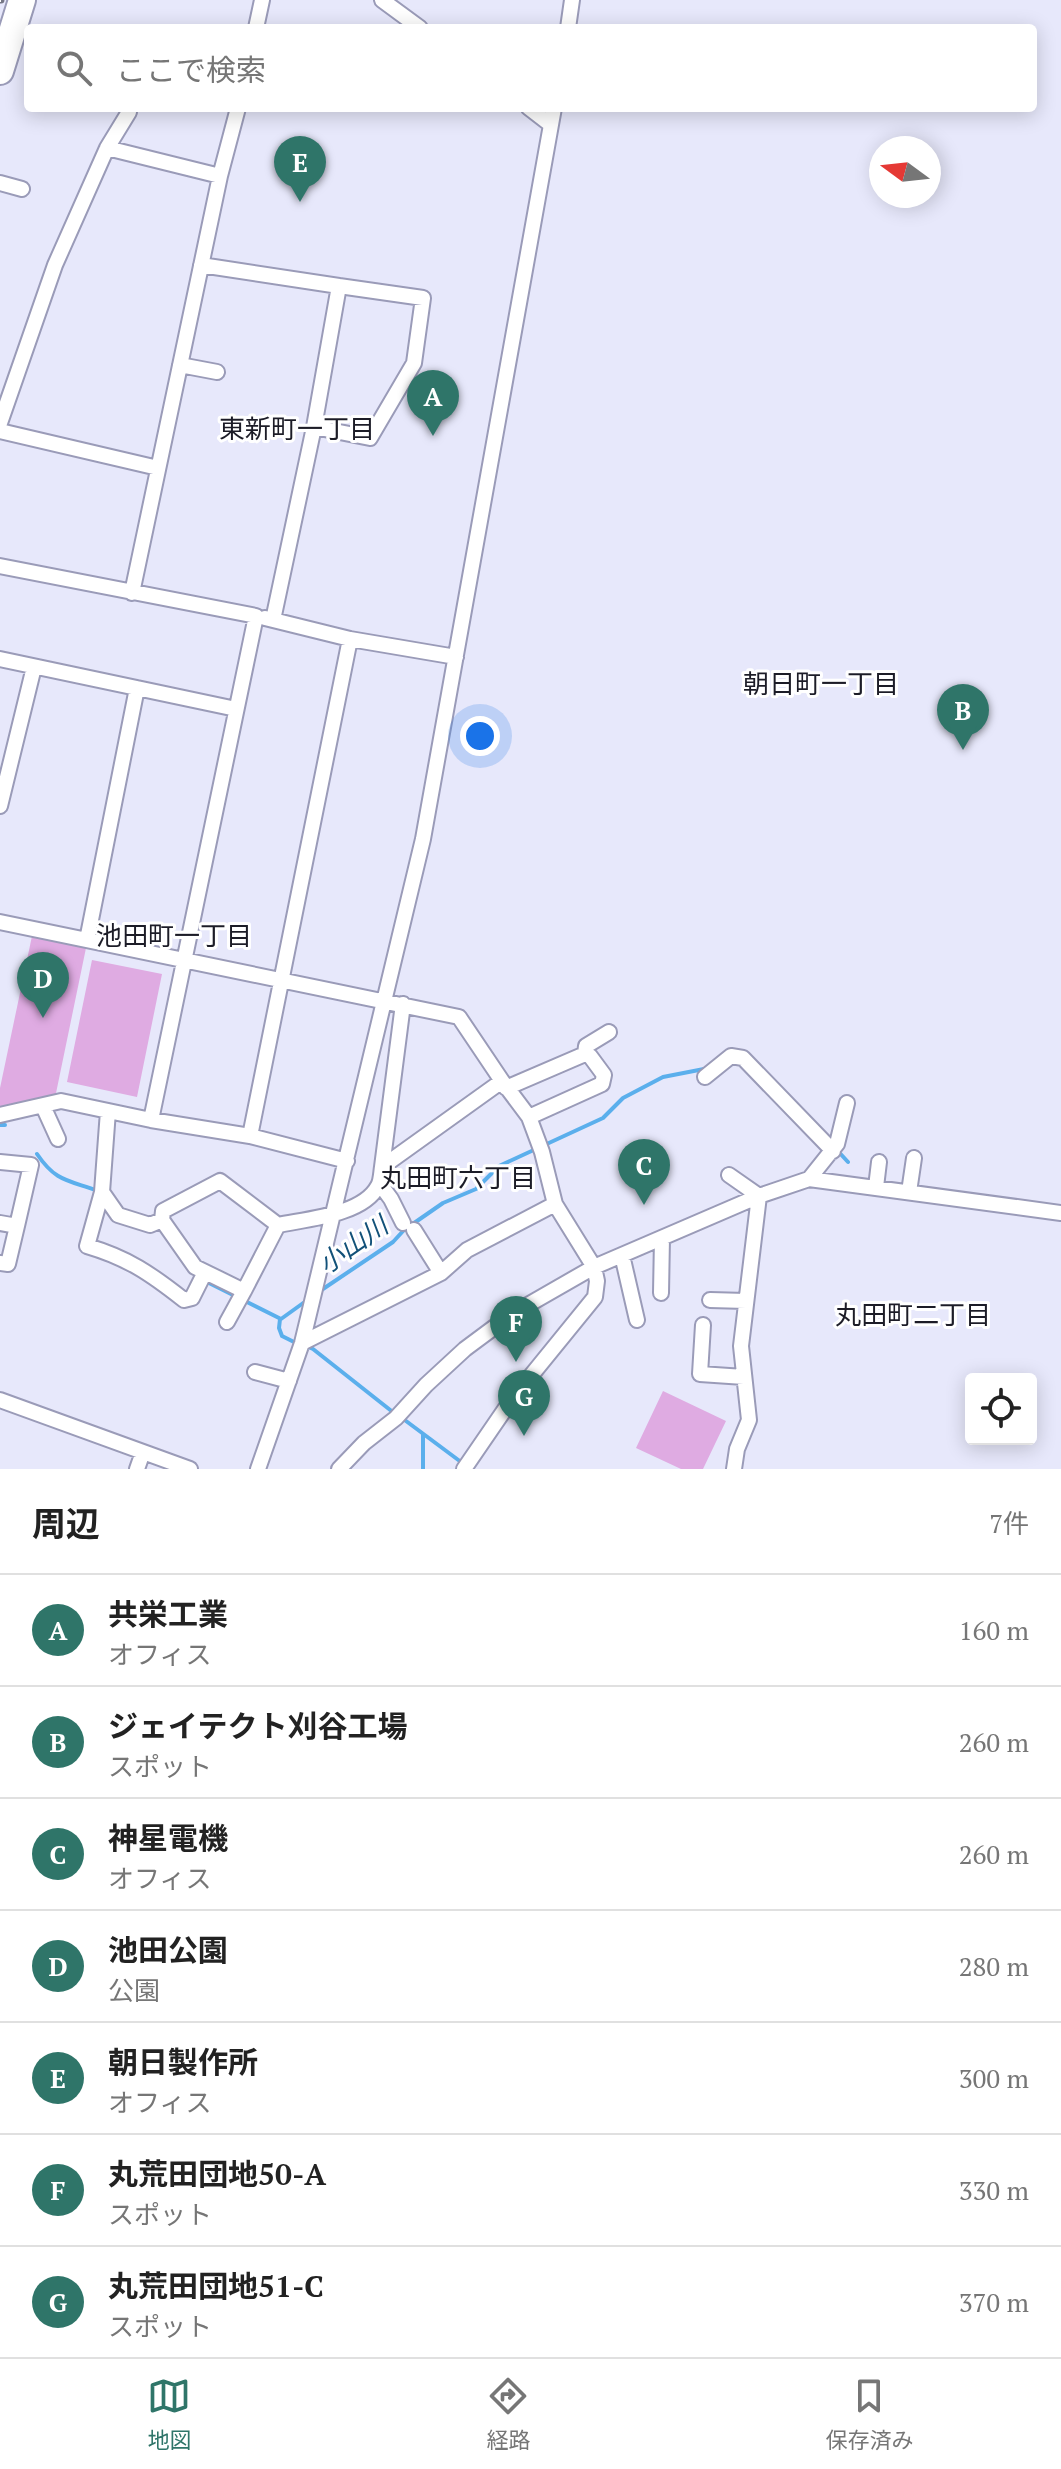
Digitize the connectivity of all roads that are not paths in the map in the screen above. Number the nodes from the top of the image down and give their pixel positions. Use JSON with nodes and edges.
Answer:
{"nodes":[{"id":1,"x":22,"y":0,"type":"edge"},
{"id":2,"x":262,"y":0,"type":"edge"},
{"id":3,"x":382,"y":0,"type":"edge"},
{"id":4,"x":572,"y":0,"type":"edge"},
{"id":5,"x":257,"y":24,"type":"edge"},
{"id":6,"x":415,"y":24,"type":"edge"},
{"id":7,"x":569,"y":24,"type":"edge"},
{"id":8,"x":0,"y":71,"type":"edge"},
{"id":9,"x":129,"y":112,"type":"dead end"},
{"id":10,"x":232,"y":112,"type":"edge"},
{"id":11,"x":534,"y":112,"type":"edge"},
{"id":12,"x":553,"y":112,"type":"edge"},
{"id":13,"x":551,"y":125,"type":"junction"},
{"id":14,"x":107,"y":148,"type":"junction"},
{"id":15,"x":220,"y":176,"type":"junction"},
{"id":16,"x":0,"y":183,"type":"edge"},
{"id":17,"x":22,"y":189,"type":"dead end"},
{"id":18,"x":201,"y":265,"type":"junction"},
{"id":19,"x":339,"y":286,"type":"junction"},
{"id":20,"x":180,"y":365,"type":"junction"},
{"id":21,"x":217,"y":372,"type":"dead end"},
{"id":22,"x":0,"y":423,"type":"edge"},
{"id":23,"x":314,"y":427,"type":"junction"},
{"id":24,"x":0,"y":431,"type":"edge"},
{"id":25,"x":158,"y":468,"type":"junction"},
{"id":26,"x":0,"y":566,"type":"edge"},
{"id":27,"x":132,"y":593,"type":"junction"},
{"id":28,"x":256,"y":616,"type":"junction"},
{"id":29,"x":273,"y":620,"type":"junction"},
{"id":30,"x":350,"y":639,"type":"junction"},
{"id":31,"x":456,"y":657,"type":"junction"},
{"id":32,"x":0,"y":659,"type":"edge"},
{"id":33,"x":34,"y":667,"type":"junction"},
{"id":34,"x":137,"y":688,"type":"junction"},
{"id":35,"x":236,"y":709,"type":"junction"},
{"id":36,"x":0,"y":806,"type":"edge"},
{"id":37,"x":0,"y":922,"type":"edge"},
{"id":38,"x":87,"y":940,"type":"junction"},
{"id":39,"x":184,"y":960,"type":"junction"},
{"id":40,"x":282,"y":980,"type":"junction"},
{"id":41,"x":385,"y":1001,"type":"junction"},
{"id":42,"x":403,"y":1004,"type":"junction"},
{"id":43,"x":609,"y":1032,"type":"dead end"},
{"id":44,"x":585,"y":1054,"type":"junction"},
{"id":45,"x":705,"y":1077,"type":"dead end"},
{"id":46,"x":504,"y":1084,"type":"junction"},
{"id":47,"x":847,"y":1103,"type":"dead end"},
{"id":48,"x":43,"y":1106,"type":"junction"},
{"id":49,"x":108,"y":1111,"type":"junction"},
{"id":50,"x":0,"y":1115,"type":"edge"},
{"id":51,"x":529,"y":1117,"type":"junction"},
{"id":52,"x":151,"y":1120,"type":"junction"},
{"id":53,"x":817,"y":1122,"type":"dead end"},
{"id":54,"x":250,"y":1136,"type":"junction"},
{"id":55,"x":58,"y":1139,"type":"dead end"},
{"id":56,"x":835,"y":1148,"type":"junction"},
{"id":57,"x":914,"y":1158,"type":"dead end"},
{"id":58,"x":347,"y":1161,"type":"junction"},
{"id":59,"x":0,"y":1162,"type":"edge"},
{"id":60,"x":879,"y":1162,"type":"dead end"},
{"id":61,"x":382,"y":1167,"type":"junction"},
{"id":62,"x":729,"y":1175,"type":"dead end"},
{"id":63,"x":809,"y":1179,"type":"junction"},
{"id":64,"x":380,"y":1184,"type":"junction"},
{"id":65,"x":876,"y":1187,"type":"junction"},
{"id":66,"x":102,"y":1192,"type":"junction"},
{"id":67,"x":909,"y":1192,"type":"junction"},
{"id":68,"x":759,"y":1196,"type":"junction"},
{"id":69,"x":555,"y":1204,"type":"junction"},
{"id":70,"x":1061,"y":1213,"type":"edge"},
{"id":71,"x":332,"y":1214,"type":"junction"},
{"id":72,"x":162,"y":1220,"type":"junction"},
{"id":73,"x":0,"y":1223,"type":"edge"},
{"id":74,"x":278,"y":1225,"type":"junction"},
{"id":75,"x":17,"y":1226,"type":"junction"},
{"id":76,"x":662,"y":1238,"type":"junction"},
{"id":77,"x":622,"y":1255,"type":"junction"},
{"id":78,"x":0,"y":1263,"type":"edge"},
{"id":79,"x":594,"y":1267,"type":"junction"},
{"id":80,"x":441,"y":1273,"type":"junction"},
{"id":81,"x":203,"y":1277,"type":"junction"},
{"id":82,"x":244,"y":1291,"type":"junction"},
{"id":83,"x":661,"y":1293,"type":"dead end"},
{"id":84,"x":710,"y":1300,"type":"dead end"},
{"id":85,"x":746,"y":1301,"type":"junction"},
{"id":86,"x":637,"y":1320,"type":"dead end"},
{"id":87,"x":227,"y":1322,"type":"dead end"},
{"id":88,"x":703,"y":1325,"type":"dead end"},
{"id":89,"x":300,"y":1348,"type":"junction"},
{"id":90,"x":255,"y":1372,"type":"dead end"},
{"id":91,"x":744,"y":1377,"type":"junction"},
{"id":92,"x":289,"y":1381,"type":"junction"},
{"id":93,"x":0,"y":1400,"type":"edge"},
{"id":94,"x":143,"y":1452,"type":"junction"},
{"id":95,"x":137,"y":1469,"type":"edge"},
{"id":96,"x":190,"y":1469,"type":"edge"},
{"id":97,"x":258,"y":1469,"type":"edge"},
{"id":98,"x":339,"y":1469,"type":"edge"},
{"id":99,"x":464,"y":1469,"type":"edge"},
{"id":100,"x":734,"y":1469,"type":"edge"}],
"edges":[{"from":1,"to":8,"type":"highway"},
{"from":2,"to":5,"type":"street"},
{"from":3,"to":6,"type":"street"},
{"from":4,"to":7,"type":"street"},
{"from":9,"to":14,"type":"street"},
{"from":10,"to":15,"type":"street"},
{"from":11,"to":13,"type":"street"},
{"from":12,"to":13,"type":"street"},
{"from":13,"to":31,"type":"street"},
{"from":14,"to":15,"type":"street"},
{"from":14,"to":22,"type":"street"},
{"from":15,"to":18,"type":"street"},
{"from":16,"to":17,"type":"street"},
{"from":18,"to":19,"type":"street"},
{"from":18,"to":20,"type":"street"},
{"from":19,"to":23,"type":"street"},
{"from":19,"to":23,"type":"street"},
{"from":20,"to":21,"type":"street"},
{"from":20,"to":25,"type":"street"},
{"from":23,"to":29,"type":"street"},
{"from":24,"to":25,"type":"street"},
{"from":25,"to":27,"type":"street"},
{"from":26,"to":27,"type":"street"},
{"from":27,"to":28,"type":"street"},
{"from":28,"to":29,"type":"street"},
{"from":28,"to":35,"type":"street"},
{"from":29,"to":30,"type":"street"},
{"from":30,"to":31,"type":"street"},
{"from":30,"to":40,"type":"street"},
{"from":31,"to":41,"type":"street"},
{"from":32,"to":33,"type":"street"},
{"from":33,"to":34,"type":"street"},
{"from":33,"to":36,"type":"street"},
{"from":34,"to":35,"type":"street"},
{"from":34,"to":38,"type":"street"},
{"from":35,"to":39,"type":"street"},
{"from":37,"to":38,"type":"street"},
{"from":38,"to":39,"type":"street"},
{"from":39,"to":40,"type":"street"},
{"from":39,"to":52,"type":"street"},
{"from":40,"to":41,"type":"street"},
{"from":40,"to":54,"type":"street"},
{"from":41,"to":42,"type":"street"},
{"from":41,"to":58,"type":"street"},
{"from":42,"to":46,"type":"street"},
{"from":42,"to":61,"type":"street"},
{"from":43,"to":44,"type":"street"},
{"from":44,"to":46,"type":"street"},
{"from":44,"to":51,"type":"street"},
{"from":45,"to":56,"type":"street"},
{"from":46,"to":51,"type":"street"},
{"from":46,"to":61,"type":"street"},
{"from":47,"to":56,"type":"street"},
{"from":48,"to":49,"type":"street"},
{"from":48,"to":50,"type":"street"},
{"from":48,"to":55,"type":"street"},
{"from":49,"to":52,"type":"street"},
{"from":49,"to":66,"type":"street"},
{"from":51,"to":69,"type":"street"},
{"from":52,"to":54,"type":"street"},
{"from":53,"to":56,"type":"street"},
{"from":54,"to":58,"type":"street"},
{"from":56,"to":63,"type":"street"},
{"from":57,"to":67,"type":"street"},
{"from":58,"to":71,"type":"street"},
{"from":59,"to":75,"type":"street"},
{"from":60,"to":65,"type":"street"},
{"from":61,"to":64,"type":"street"},
{"from":62,"to":68,"type":"street"},
{"from":63,"to":65,"type":"street"},
{"from":63,"to":68,"type":"street"},
{"from":64,"to":71,"type":"street"},
{"from":64,"to":80,"type":"street"},
{"from":65,"to":67,"type":"street"},
{"from":66,"to":72,"type":"street"},
{"from":66,"to":81,"type":"street"},
{"from":67,"to":70,"type":"street"},
{"from":68,"to":76,"type":"street"},
{"from":68,"to":85,"type":"street"},
{"from":69,"to":79,"type":"street"},
{"from":69,"to":80,"type":"street"},
{"from":71,"to":74,"type":"street"},
{"from":71,"to":89,"type":"street"},
{"from":72,"to":74,"type":"street"},
{"from":72,"to":81,"type":"street"},
{"from":73,"to":75,"type":"street"},
{"from":74,"to":82,"type":"street"},
{"from":75,"to":78,"type":"street"},
{"from":76,"to":77,"type":"street"},
{"from":76,"to":83,"type":"street"},
{"from":77,"to":79,"type":"street"},
{"from":77,"to":86,"type":"street"},
{"from":79,"to":98,"type":"street"},
{"from":79,"to":99,"type":"street"},
{"from":80,"to":89,"type":"street"},
{"from":81,"to":82,"type":"street"},
{"from":82,"to":87,"type":"street"},
{"from":84,"to":85,"type":"street"},
{"from":85,"to":91,"type":"street"},
{"from":88,"to":91,"type":"street"},
{"from":89,"to":92,"type":"street"},
{"from":90,"to":92,"type":"street"},
{"from":91,"to":100,"type":"street"},
{"from":92,"to":97,"type":"street"},
{"from":93,"to":94,"type":"street"},
{"from":94,"to":95,"type":"street"},
{"from":94,"to":96,"type":"street"}]}
